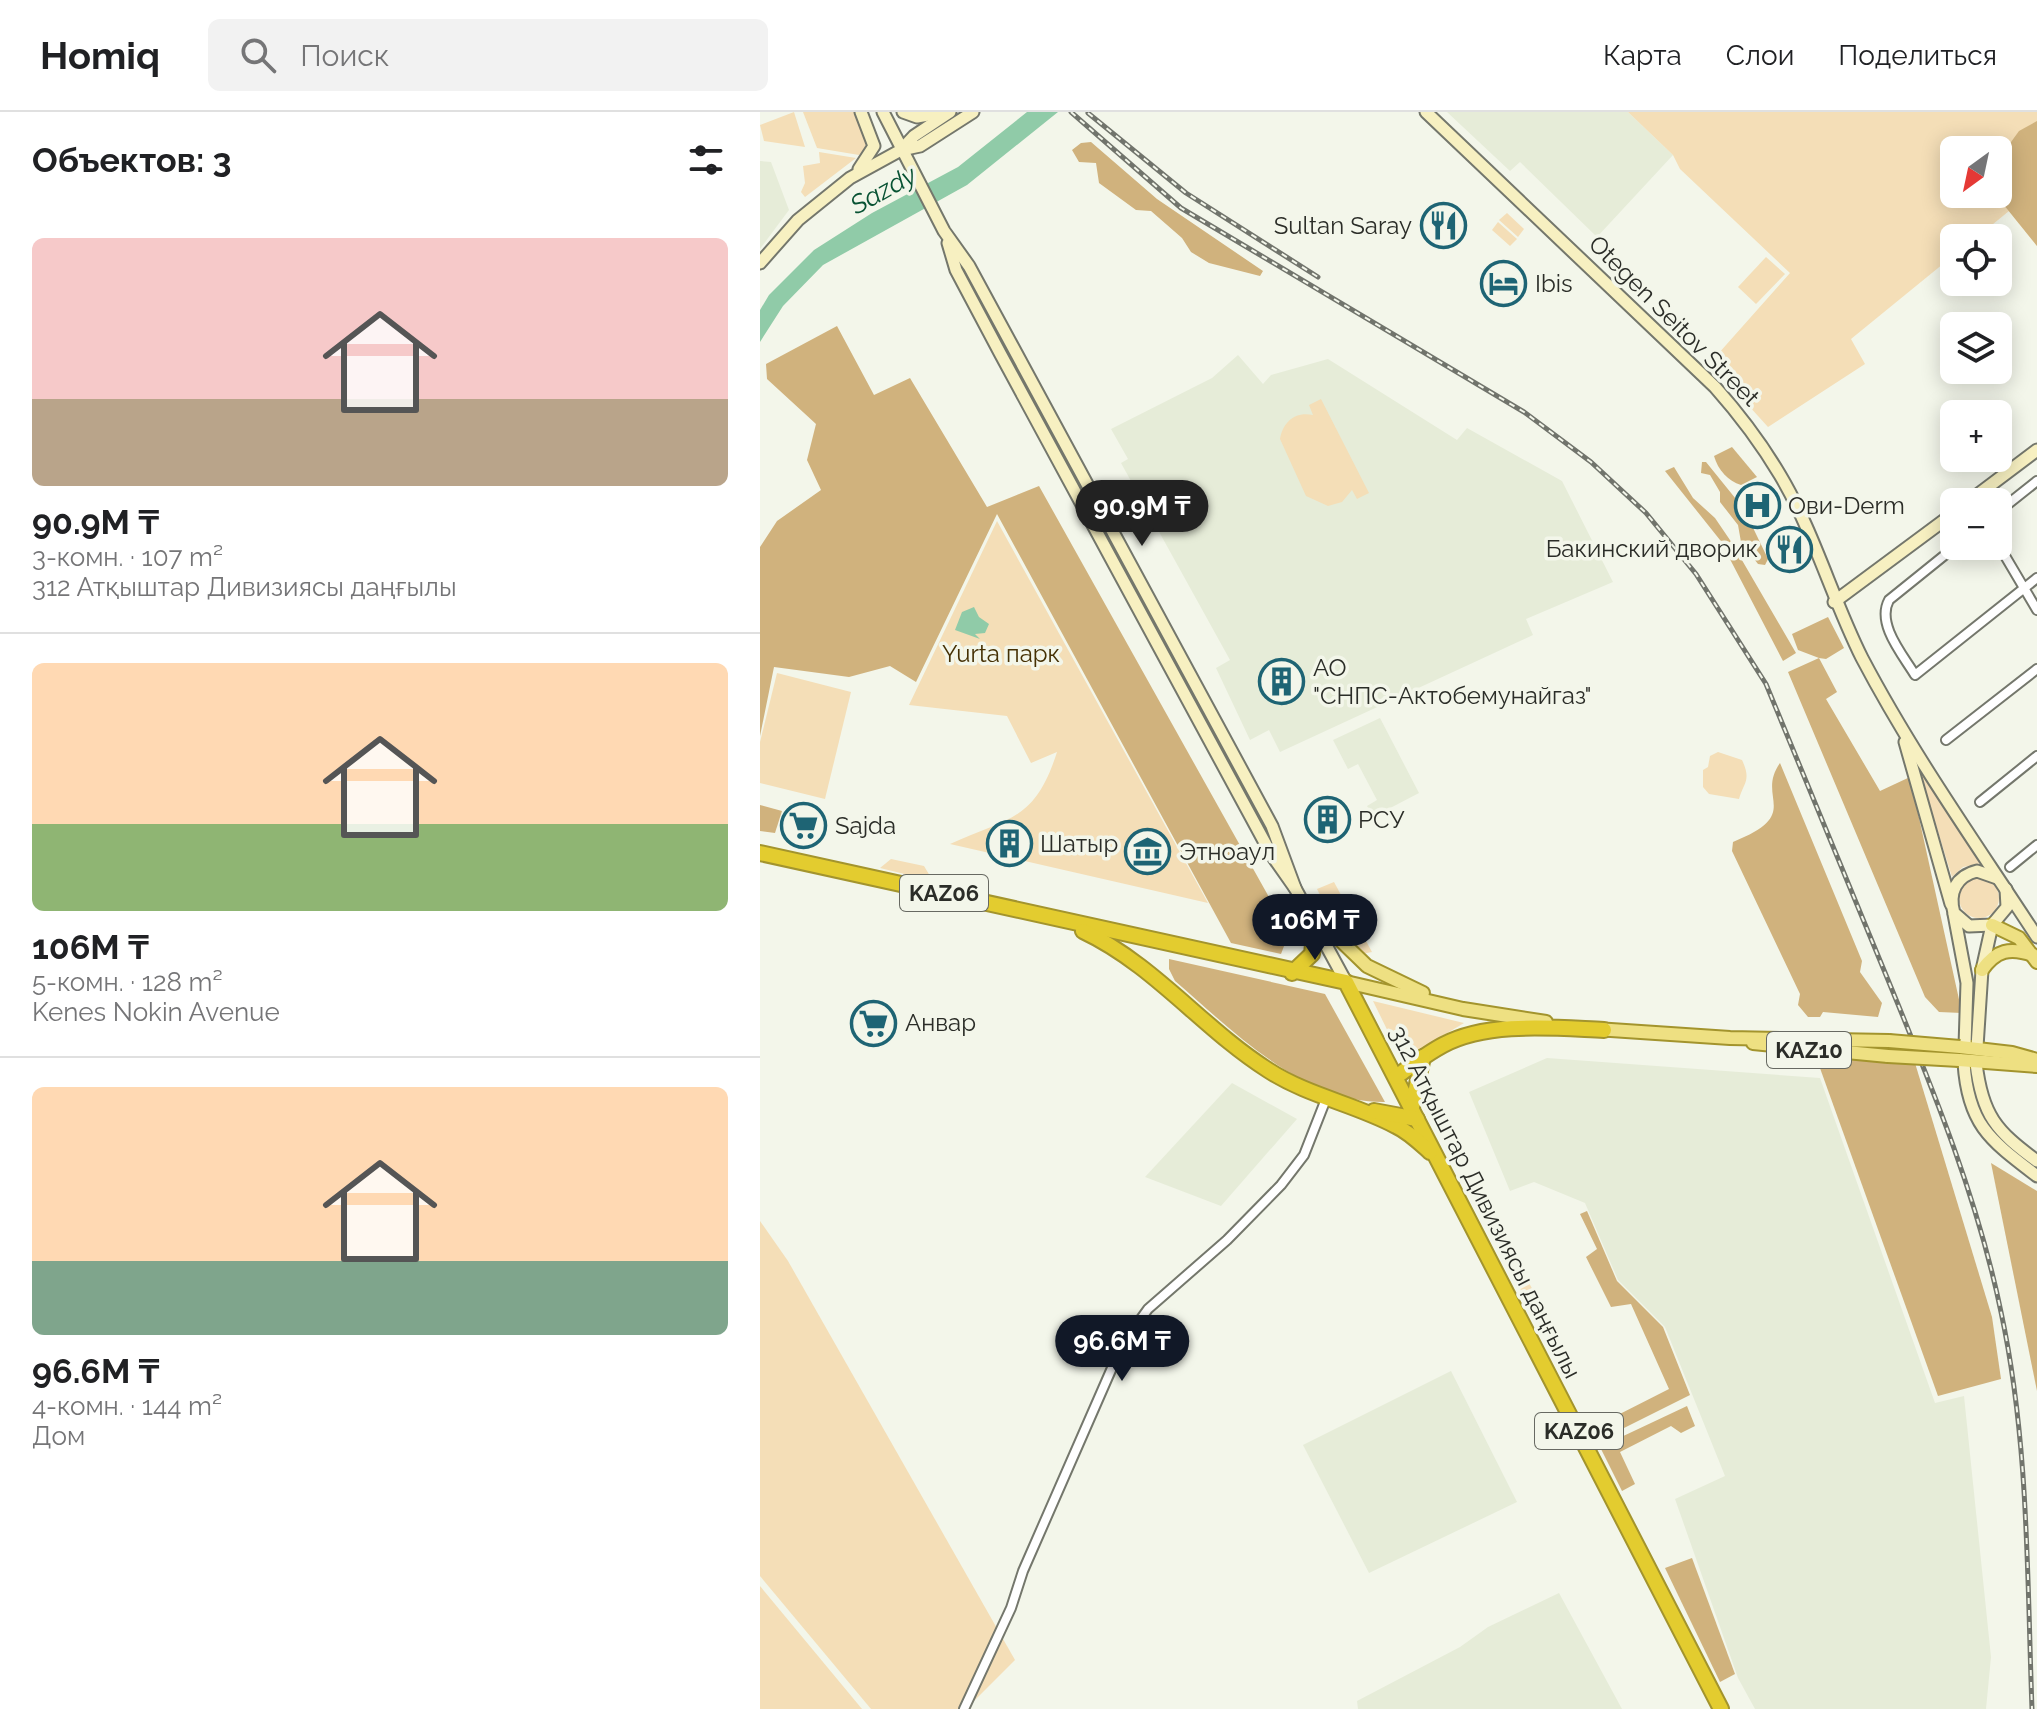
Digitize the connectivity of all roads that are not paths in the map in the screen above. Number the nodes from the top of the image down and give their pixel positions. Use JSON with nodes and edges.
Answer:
{"nodes":[{"id":1,"x":861,"y":112,"type":"edge"},
{"id":2,"x":883,"y":112,"type":"edge"},
{"id":3,"x":903,"y":112,"type":"edge"},
{"id":4,"x":947,"y":112,"type":"edge"},
{"id":5,"x":973,"y":112,"type":"edge"},
{"id":6,"x":1426,"y":112,"type":"edge"},
{"id":7,"x":901,"y":150,"type":"junction"},
{"id":8,"x":850,"y":178,"type":"junction"},
{"id":9,"x":944,"y":231,"type":"junction"},
{"id":10,"x":760,"y":263,"type":"edge"},
{"id":11,"x":1043,"y":402,"type":"junction"},
{"id":12,"x":1030,"y":409,"type":"junction"},
{"id":13,"x":2037,"y":450,"type":"edge"},
{"id":14,"x":2037,"y":481,"type":"edge"},
{"id":15,"x":1987,"y":488,"type":"edge"},
{"id":16,"x":2012,"y":501,"type":"edge"},
{"id":17,"x":1940,"y":523,"type":"edge"},
{"id":18,"x":1940,"y":560,"type":"edge"},
{"id":19,"x":2007,"y":560,"type":"edge"},
{"id":20,"x":2037,"y":578,"type":"edge"},
{"id":21,"x":2024,"y":588,"type":"junction"},
{"id":22,"x":1834,"y":602,"type":"junction"},
{"id":23,"x":2037,"y":610,"type":"edge"},
{"id":24,"x":2037,"y":669,"type":"edge"},
{"id":25,"x":1208,"y":708,"type":"junction"},
{"id":26,"x":1196,"y":714,"type":"junction"},
{"id":27,"x":1902,"y":730,"type":"junction"},
{"id":28,"x":1946,"y":740,"type":"dead end"},
{"id":29,"x":2037,"y":756,"type":"edge"},
{"id":30,"x":1250,"y":784,"type":"junction"},
{"id":31,"x":1237,"y":791,"type":"junction"},
{"id":32,"x":1980,"y":802,"type":"dead end"},
{"id":33,"x":2037,"y":845,"type":"edge"},
{"id":34,"x":760,"y":853,"type":"edge"},
{"id":35,"x":2010,"y":867,"type":"dead end"},
{"id":36,"x":2004,"y":885,"type":"junction"},
{"id":37,"x":1295,"y":888,"type":"junction"},
{"id":38,"x":1306,"y":907,"type":"junction"},
{"id":39,"x":1953,"y":909,"type":"junction"},
{"id":40,"x":1057,"y":919,"type":"junction"},
{"id":41,"x":1315,"y":925,"type":"junction"},
{"id":42,"x":1992,"y":925,"type":"junction"},
{"id":43,"x":2037,"y":937,"type":"edge"},
{"id":44,"x":1158,"y":943,"type":"junction"},
{"id":45,"x":2035,"y":959,"type":"edge"},
{"id":46,"x":1982,"y":970,"type":"junction"},
{"id":47,"x":1292,"y":973,"type":"junction"},
{"id":48,"x":1160,"y":979,"type":"junction"},
{"id":49,"x":1346,"y":982,"type":"junction"},
{"id":50,"x":1463,"y":1009,"type":"junction"},
{"id":51,"x":1604,"y":1030,"type":"junction"},
{"id":52,"x":1730,"y":1038,"type":"junction"},
{"id":53,"x":2037,"y":1050,"type":"edge"},
{"id":54,"x":2012,"y":1053,"type":"junction"},
{"id":55,"x":1967,"y":1054,"type":"junction"},
{"id":56,"x":1423,"y":1057,"type":"junction"},
{"id":57,"x":2037,"y":1060,"type":"edge"},
{"id":58,"x":2037,"y":1066,"type":"edge"},
{"id":59,"x":1396,"y":1077,"type":"junction"},
{"id":60,"x":1326,"y":1099,"type":"junction"},
{"id":61,"x":1353,"y":1108,"type":"junction"},
{"id":62,"x":1414,"y":1113,"type":"junction"},
{"id":63,"x":1434,"y":1155,"type":"junction"},
{"id":64,"x":2037,"y":1161,"type":"edge"},
{"id":65,"x":2037,"y":1176,"type":"edge"},
{"id":66,"x":964,"y":1709,"type":"edge"},
{"id":67,"x":1721,"y":1709,"type":"edge"}],
"edges":[{"from":1,"to":8,"type":"main road"},
{"from":2,"to":7,"type":"main road","name":"312 Атқыштар Дивизиясы даңғылы"},
{"from":3,"to":4,"type":"main road"},
{"from":4,"to":7,"type":"main road"},
{"from":5,"to":7,"type":"main road"},
{"from":6,"to":22,"type":"main road","name":"Otegen Seitov Street"},
{"from":7,"to":8,"type":"main road"},
{"from":7,"to":9,"type":"main road","name":"312 Атқыштар Дивизиясы даңғылы"},
{"from":8,"to":10,"type":"main road"},
{"from":9,"to":11,"type":"main road","name":"312 Атқыштар Дивизиясы даңғылы"},
{"from":9,"to":12,"type":"main road","name":"312 Атқыштар Дивизиясы даңғылы"},
{"from":11,"to":12,"type":"main road"},
{"from":11,"to":25,"type":"main road","name":"312 Атқыштар Дивизиясы даңғылы"},
{"from":12,"to":26,"type":"main road","name":"312 Атқыштар Дивизиясы даңғылы"},
{"from":13,"to":15,"type":"main road"},
{"from":14,"to":16,"type":"street"},
{"from":17,"to":22,"type":"main road"},
{"from":18,"to":21,"type":"street"},
{"from":19,"to":21,"type":"street"},
{"from":20,"to":21,"type":"street"},
{"from":21,"to":23,"type":"street"},
{"from":22,"to":27,"type":"main road","name":"Otegen Seitov Street"},
{"from":24,"to":28,"type":"street"},
{"from":25,"to":26,"type":"main road"},
{"from":25,"to":30,"type":"main road","name":"312 Атқыштар Дивизиясы даңғылы"},
{"from":26,"to":31,"type":"main road","name":"312 Атқыштар Дивизиясы даңғылы"},
{"from":27,"to":36,"type":"main road"},
{"from":27,"to":39,"type":"main road"},
{"from":29,"to":32,"type":"street"},
{"from":30,"to":31,"type":"main road"},
{"from":30,"to":37,"type":"main road","name":"312 Атқыштар Дивизиясы даңғылы"},
{"from":31,"to":37,"type":"main road","name":"312 Атқыштар Дивизиясы даңғылы"},
{"from":33,"to":35,"type":"street"},
{"from":34,"to":40,"type":"highway","number":"KАZ06"},
{"from":36,"to":39,"type":"main road"},
{"from":36,"to":42,"type":"main road"},
{"from":36,"to":43,"type":"main road"},
{"from":37,"to":38,"type":"main road","name":"312 Атқыштар Дивизиясы даңғылы"},
{"from":38,"to":41,"type":"main road","name":"312 Атқыштар Дивизиясы даңғылы"},
{"from":38,"to":50,"type":"main road"},
{"from":39,"to":42,"type":"main road"},
{"from":39,"to":55,"type":"main road"},
{"from":40,"to":44,"type":"highway","number":"KАZ06"},
{"from":40,"to":48,"type":"highway"},
{"from":41,"to":47,"type":"highway"},
{"from":41,"to":49,"type":"main road","name":"312 Атқыштар Дивизиясы даңғылы"},
{"from":42,"to":45,"type":"main road"},
{"from":42,"to":46,"type":"main road"},
{"from":44,"to":47,"type":"highway","number":"KАZ06"},
{"from":44,"to":48,"type":"highway"},
{"from":45,"to":46,"type":"main road"},
{"from":46,"to":55,"type":"main road"},
{"from":47,"to":49,"type":"highway","number":"KАZ06"},
{"from":48,"to":60,"type":"highway"},
{"from":49,"to":50,"type":"main road","number":"KAZ10"},
{"from":49,"to":59,"type":"highway","name":"312 Атқыштар Дивизиясы даңғылы","number":"KАZ06"},
{"from":50,"to":51,"type":"main road","number":"KAZ10"},
{"from":51,"to":52,"type":"main road","number":"KAZ10"},
{"from":51,"to":56,"type":"highway"},
{"from":52,"to":55,"type":"main road","number":"KAZ10","bridge":true},
{"from":52,"to":55,"type":"main road","number":"KAZ10","bridge":true},
{"from":53,"to":54,"type":"main road"},
{"from":54,"to":55,"type":"main road","number":"KAZ10"},
{"from":54,"to":57,"type":"main road","number":"KAZ10"},
{"from":55,"to":58,"type":"main road","number":"KAZ10"},
{"from":55,"to":64,"type":"main road"},
{"from":55,"to":65,"type":"main road"},
{"from":56,"to":59,"type":"highway"},
{"from":56,"to":62,"type":"highway"},
{"from":59,"to":62,"type":"highway","name":"312 Атқыштар Дивизиясы даңғылы","number":"KАZ06"},
{"from":60,"to":61,"type":"highway"},
{"from":60,"to":66,"type":"street"},
{"from":61,"to":62,"type":"highway"},
{"from":61,"to":63,"type":"highway"},
{"from":62,"to":63,"type":"highway","name":"312 Атқыштар Дивизиясы даңғылы","number":"KАZ06"},
{"from":63,"to":67,"type":"highway","name":"312 Атқыштар Дивизиясы даңғылы","number":"KАZ06"}]}
